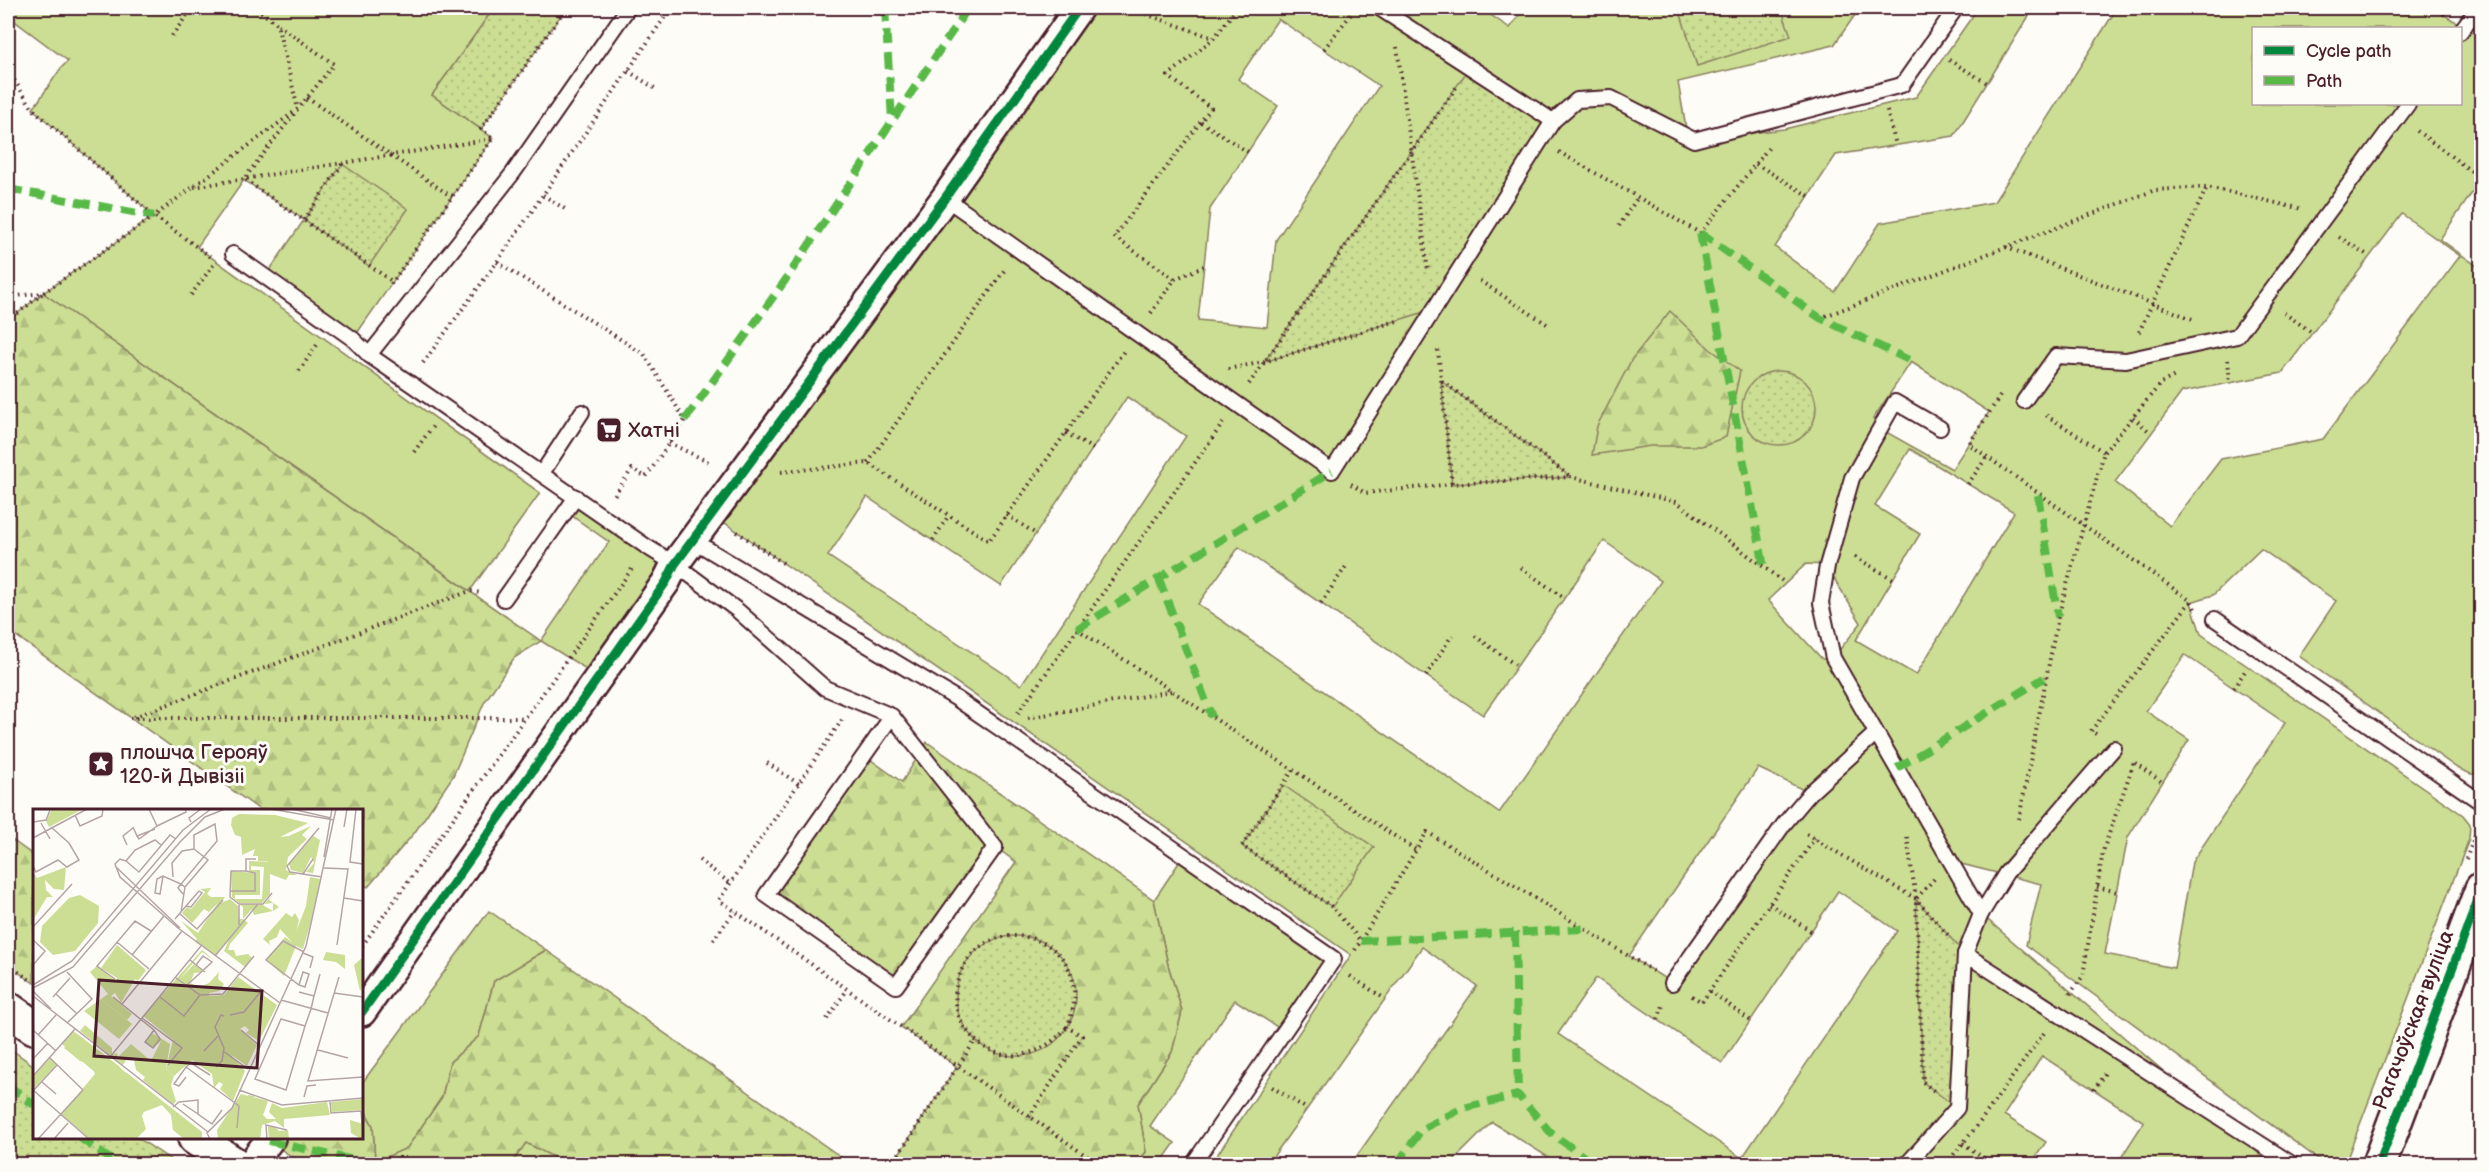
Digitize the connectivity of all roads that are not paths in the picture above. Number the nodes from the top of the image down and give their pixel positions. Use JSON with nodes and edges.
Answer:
{"nodes":[{"id":1,"x":628,"y":8,"type":"edge"},
{"id":2,"x":1079,"y":8,"type":"edge"},
{"id":3,"x":1379,"y":8,"type":"edge"},
{"id":4,"x":1956,"y":8,"type":"edge"},
{"id":5,"x":2478,"y":8,"type":"edge"},
{"id":6,"x":2462,"y":29,"type":"edge"},
{"id":7,"x":2407,"y":105,"type":"edge"},
{"id":8,"x":1553,"y":121,"type":"junction"},
{"id":9,"x":945,"y":198,"type":"junction"},
{"id":10,"x":233,"y":254,"type":"dead end"},
{"id":11,"x":369,"y":355,"type":"junction"},
{"id":12,"x":2024,"y":401,"type":"road end"},
{"id":13,"x":582,"y":412,"type":"dead end"},
{"id":14,"x":1940,"y":428,"type":"dead end"},
{"id":15,"x":542,"y":473,"type":"junction"},
{"id":16,"x":576,"y":497,"type":"junction"},
{"id":17,"x":694,"y":541,"type":"junction"},
{"id":18,"x":675,"y":564,"type":"junction"},
{"id":19,"x":504,"y":599,"type":"dead end"},
{"id":20,"x":2216,"y":619,"type":"dead end"},
{"id":21,"x":892,"y":716,"type":"junction"},
{"id":22,"x":1875,"y":734,"type":"junction"},
{"id":23,"x":2114,"y":748,"type":"road end"},
{"id":24,"x":2481,"y":803,"type":"edge"},
{"id":25,"x":2481,"y":889,"type":"edge"},
{"id":26,"x":1981,"y":914,"type":"junction"},
{"id":27,"x":1965,"y":954,"type":"junction"},
{"id":28,"x":1672,"y":983,"type":"road end"},
{"id":29,"x":8,"y":1009,"type":"edge"},
{"id":30,"x":363,"y":1011,"type":"edge"},
{"id":31,"x":33,"y":1026,"type":"edge"},
{"id":32,"x":198,"y":1139,"type":"edge"},
{"id":33,"x":270,"y":1139,"type":"edge"},
{"id":34,"x":234,"y":1164,"type":"edge"},
{"id":35,"x":251,"y":1164,"type":"edge"},
{"id":36,"x":1193,"y":1164,"type":"edge"},
{"id":37,"x":1907,"y":1164,"type":"edge"},
{"id":38,"x":2292,"y":1164,"type":"edge"},
{"id":39,"x":2379,"y":1164,"type":"edge"}],
"edges":[{"from":1,"to":11,"type":"lane"},
{"from":2,"to":9,"type":"street"},
{"from":3,"to":8,"type":"lane"},
{"from":4,"to":8,"type":"lane"},
{"from":5,"to":6,"type":"lane"},
{"from":7,"to":12,"type":"lane"},
{"from":8,"to":9,"type":"lane"},
{"from":9,"to":17,"type":"street"},
{"from":10,"to":11,"type":"lane"},
{"from":11,"to":15,"type":"lane"},
{"from":13,"to":15,"type":"lane"},
{"from":14,"to":22,"type":"lane"},
{"from":15,"to":16,"type":"lane"},
{"from":16,"to":18,"type":"lane"},
{"from":16,"to":19,"type":"lane"},
{"from":17,"to":18,"type":"street"},
{"from":17,"to":36,"type":"lane"},
{"from":18,"to":21,"type":"lane"},
{"from":18,"to":30,"type":"street"},
{"from":20,"to":24,"type":"lane"},
{"from":21,"to":21,"type":"lane"},
{"from":22,"to":26,"type":"lane"},
{"from":22,"to":28,"type":"lane"},
{"from":23,"to":26,"type":"lane"},
{"from":25,"to":39,"type":"street","name":"Рагачоўская вуліца"},
{"from":26,"to":27,"type":"lane"},
{"from":27,"to":37,"type":"lane"},
{"from":27,"to":38,"type":"lane"},
{"from":29,"to":31,"type":"street"},
{"from":32,"to":34,"type":"street"},
{"from":33,"to":35,"type":"street"}]}
